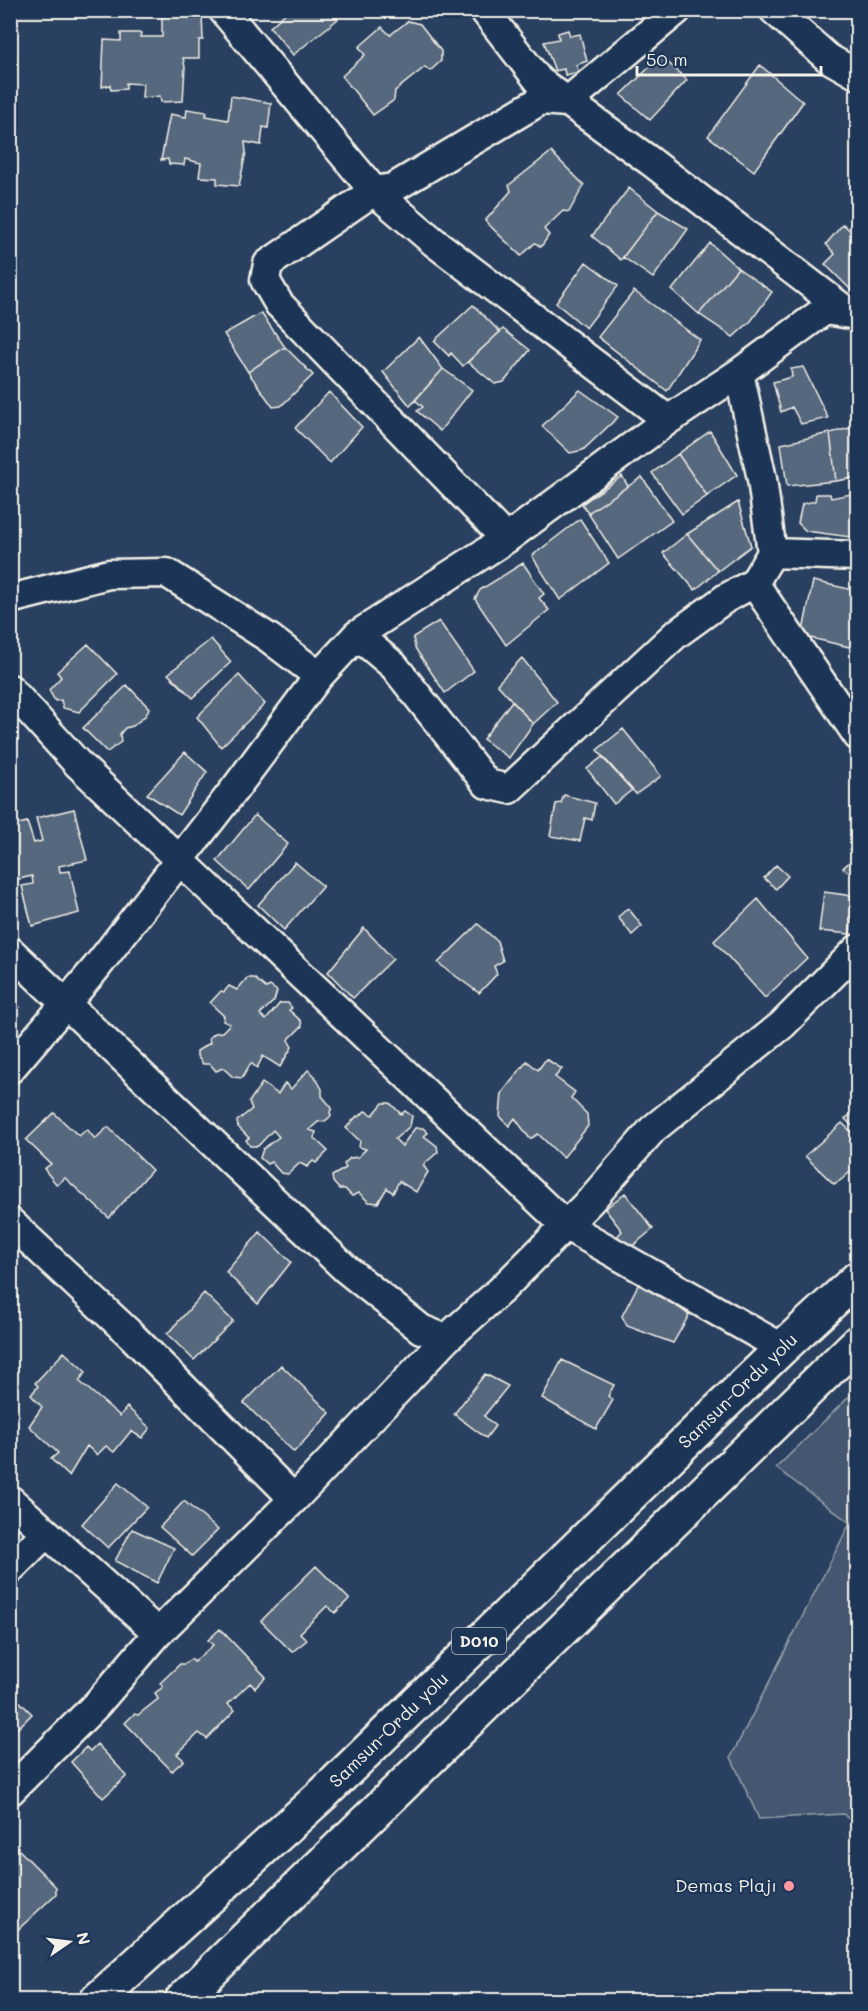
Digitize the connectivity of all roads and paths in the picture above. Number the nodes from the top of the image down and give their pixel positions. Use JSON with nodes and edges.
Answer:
{"nodes":[{"id":1,"x":223,"y":10,"type":"edge"},
{"id":2,"x":484,"y":10,"type":"edge"},
{"id":3,"x":676,"y":10,"type":"edge"},
{"id":4,"x":774,"y":10,"type":"edge"},
{"id":5,"x":858,"y":75,"type":"edge"},
{"id":6,"x":567,"y":102,"type":"junction"},
{"id":7,"x":374,"y":191,"type":"junction"},
{"id":8,"x":855,"y":318,"type":"edge"},
{"id":9,"x":739,"y":373,"type":"junction"},
{"id":10,"x":668,"y":420,"type":"junction"},
{"id":11,"x":506,"y":539,"type":"junction"},
{"id":12,"x":772,"y":553,"type":"junction"},
{"id":13,"x":858,"y":556,"type":"edge"},
{"id":14,"x":753,"y":583,"type":"junction"},
{"id":15,"x":10,"y":599,"type":"edge"},
{"id":16,"x":357,"y":635,"type":"junction"},
{"id":17,"x":319,"y":676,"type":"junction"},
{"id":18,"x":10,"y":689,"type":"edge"},
{"id":19,"x":858,"y":736,"type":"edge"},
{"id":20,"x":180,"y":860,"type":"junction"},
{"id":21,"x":858,"y":949,"type":"edge"},
{"id":22,"x":10,"y":951,"type":"edge"},
{"id":23,"x":65,"y":1004,"type":"junction"},
{"id":24,"x":10,"y":1070,"type":"edge"},
{"id":25,"x":10,"y":1222,"type":"edge"},
{"id":26,"x":565,"y":1225,"type":"junction"},
{"id":27,"x":858,"y":1278,"type":"edge"},
{"id":28,"x":446,"y":1339,"type":"junction"},
{"id":29,"x":858,"y":1342,"type":"edge"},
{"id":30,"x":782,"y":1348,"type":"junction"},
{"id":31,"x":294,"y":1499,"type":"junction"},
{"id":32,"x":10,"y":1500,"type":"edge"},
{"id":33,"x":46,"y":1533,"type":"junction"},
{"id":34,"x":10,"y":1569,"type":"edge"},
{"id":35,"x":158,"y":1633,"type":"junction"},
{"id":36,"x":10,"y":1791,"type":"edge"},
{"id":37,"x":97,"y":2001,"type":"edge"},
{"id":38,"x":182,"y":2001,"type":"edge"}],
"edges":[{"from":1,"to":7,"type":"street"},
{"from":2,"to":6,"type":"street"},
{"from":3,"to":6,"type":"street"},
{"from":4,"to":5,"type":"street"},
{"from":6,"to":7,"type":"street"},
{"from":6,"to":8,"type":"street"},
{"from":7,"to":10,"type":"street"},
{"from":7,"to":11,"type":"street"},
{"from":8,"to":9,"type":"street"},
{"from":9,"to":10,"type":"street"},
{"from":9,"to":12,"type":"street"},
{"from":10,"to":11,"type":"street"},
{"from":11,"to":16,"type":"street"},
{"from":12,"to":13,"type":"street"},
{"from":12,"to":14,"type":"street"},
{"from":14,"to":16,"type":"street"},
{"from":14,"to":19,"type":"street"},
{"from":15,"to":17,"type":"street"},
{"from":16,"to":17,"type":"street"},
{"from":17,"to":20,"type":"street"},
{"from":18,"to":20,"type":"street"},
{"from":20,"to":23,"type":"street"},
{"from":20,"to":26,"type":"street"},
{"from":21,"to":26,"type":"street"},
{"from":22,"to":23,"type":"street"},
{"from":23,"to":24,"type":"street"},
{"from":23,"to":28,"type":"street"},
{"from":25,"to":31,"type":"street"},
{"from":26,"to":28,"type":"street"},
{"from":26,"to":30,"type":"street"},
{"from":27,"to":30,"type":"highway","name":"Samsun-Ordu yolu","number":"D010"},
{"from":28,"to":31,"type":"street"},
{"from":29,"to":38,"type":"highway","number":"D010"},
{"from":30,"to":37,"type":"highway","name":"Samsun-Ordu yolu","number":"D010"},
{"from":31,"to":35,"type":"street"},
{"from":32,"to":33,"type":"street"},
{"from":33,"to":34,"type":"street"},
{"from":33,"to":35,"type":"street"},
{"from":35,"to":36,"type":"street"}]}
